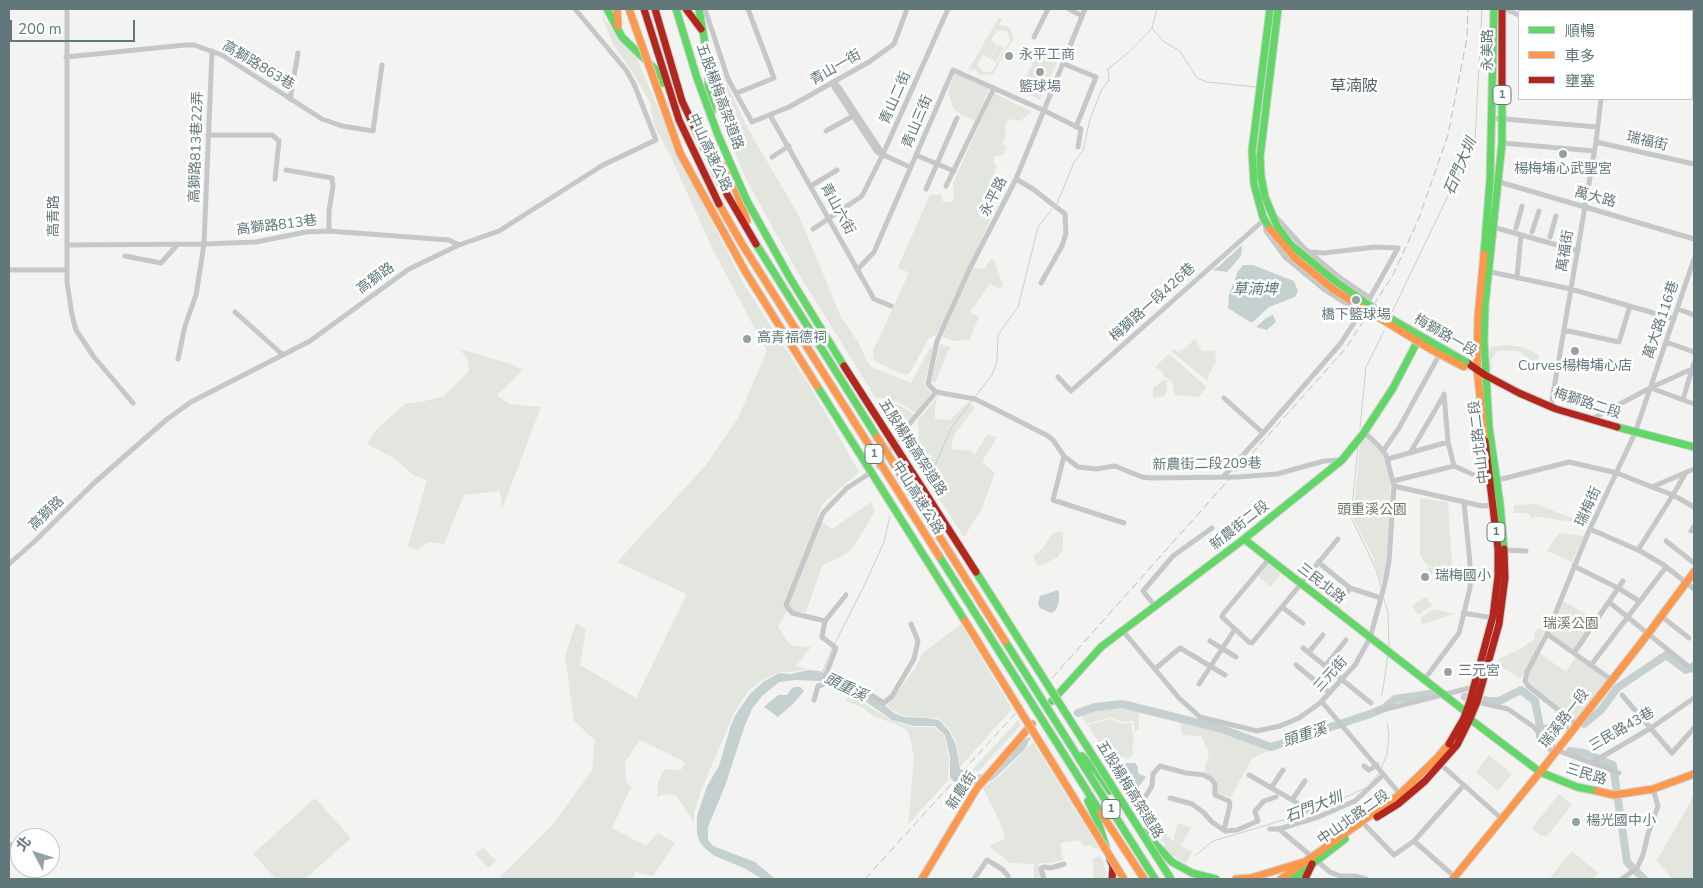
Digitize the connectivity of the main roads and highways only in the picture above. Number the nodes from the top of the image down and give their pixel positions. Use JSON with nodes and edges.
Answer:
{"nodes":[{"id":1,"x":607,"y":9,"type":"edge"},
{"id":2,"x":616,"y":9,"type":"edge"},
{"id":3,"x":629,"y":9,"type":"edge"},
{"id":4,"x":644,"y":9,"type":"edge"},
{"id":5,"x":655,"y":9,"type":"edge"},
{"id":6,"x":676,"y":9,"type":"edge"},
{"id":7,"x":686,"y":9,"type":"edge"},
{"id":8,"x":699,"y":9,"type":"edge"},
{"id":9,"x":1270,"y":9,"type":"edge"},
{"id":10,"x":1278,"y":9,"type":"edge"},
{"id":11,"x":1499,"y":10,"type":"edge"},
{"id":12,"x":618,"y":29,"type":"junction"},
{"id":13,"x":701,"y":30,"type":"junction"},
{"id":14,"x":679,"y":120,"type":"junction"},
{"id":15,"x":1490,"y":180,"type":"joint"},
{"id":16,"x":1498,"y":182,"type":"joint"},
{"id":17,"x":1273,"y":227,"type":"junction"},
{"id":18,"x":761,"y":253,"type":"junction"},
{"id":19,"x":1486,"y":271,"type":"junction"},
{"id":20,"x":1415,"y":346,"type":"dead end"},
{"id":21,"x":1477,"y":369,"type":"junction"},
{"id":22,"x":1485,"y":375,"type":"junction"},
{"id":23,"x":1694,"y":446,"type":"edge"},
{"id":24,"x":1494,"y":481,"type":"junction"},
{"id":25,"x":1497,"y":505,"type":"junction"},
{"id":26,"x":1244,"y":539,"type":"junction"},
{"id":27,"x":1694,"y":572,"type":"edge"},
{"id":28,"x":1496,"y":618,"type":"junction"},
{"id":29,"x":1052,"y":701,"type":"dead end"},
{"id":30,"x":1468,"y":715,"type":"junction"},
{"id":31,"x":1032,"y":724,"type":"dead end"},
{"id":32,"x":1066,"y":738,"type":"junction"},
{"id":33,"x":1438,"y":763,"type":"junction"},
{"id":34,"x":1070,"y":765,"type":"junction"},
{"id":35,"x":1540,"y":772,"type":"junction"},
{"id":36,"x":1694,"y":774,"type":"edge"},
{"id":37,"x":1312,"y":860,"type":"junction"},
{"id":38,"x":1186,"y":872,"type":"edge"},
{"id":39,"x":1454,"y":878,"type":"edge"},
{"id":40,"x":922,"y":879,"type":"edge"},
{"id":41,"x":1112,"y":879,"type":"edge"},
{"id":42,"x":1124,"y":879,"type":"edge"},
{"id":43,"x":1144,"y":879,"type":"edge"},
{"id":44,"x":1155,"y":879,"type":"edge"},
{"id":45,"x":1171,"y":879,"type":"edge"},
{"id":46,"x":1216,"y":879,"type":"edge"},
{"id":47,"x":1236,"y":879,"type":"edge"},
{"id":48,"x":1281,"y":879,"type":"edge"},
{"id":49,"x":1293,"y":879,"type":"edge"},
{"id":50,"x":1305,"y":879,"type":"edge"}],
"edges":[{"from":1,"to":12,"type":"main road"},
{"from":2,"to":12,"type":"main road"},
{"from":3,"to":42,"type":"main road","number":"1","bridge":true},
{"from":4,"to":14,"type":"main road","name":"中山高速公路","number":"1"},
{"from":5,"to":18,"type":"main road","name":"中山高速公路","number":"1"},
{"from":6,"to":45,"type":"main road","name":"五股楊梅高架道路","number":"1","bridge":true},
{"from":7,"to":13,"type":"main road"},
{"from":8,"to":13,"type":"main road"},
{"from":9,"to":17,"type":"main road","name":"梅獅路一段"},
{"from":10,"to":17,"type":"main road","name":"梅獅路一段"},
{"from":11,"to":15,"type":"main road","name":"永美路","number":"1"},
{"from":11,"to":16,"type":"main road","name":"永美路","number":"1"},
{"from":12,"to":14,"type":"main road"},
{"from":13,"to":18,"type":"main road"},
{"from":14,"to":34,"type":"main road","name":"中山高速公路","number":"1"},
{"from":15,"to":19,"type":"main road","name":"中山北路二段","number":"1"},
{"from":16,"to":19,"type":"main road","name":"中山北路二段","number":"1"},
{"from":17,"to":21,"type":"main road","name":"梅獅路一段","bridge":true},
{"from":18,"to":32,"type":"main road","name":"中山高速公路","number":"1"},
{"from":19,"to":21,"type":"main road","name":"中山北路二段","number":"1"},
{"from":19,"to":22,"type":"main road","name":"中山北路二段","number":"1"},
{"from":20,"to":26,"type":"main road","name":"新農街二段"},
{"from":21,"to":22,"type":"main road","name":"梅獅路二段"},
{"from":21,"to":24,"type":"main road","name":"中山北路二段","number":"1"},
{"from":22,"to":23,"type":"main road","name":"梅獅路二段"},
{"from":22,"to":24,"type":"main road","name":"中山北路二段","number":"1"},
{"from":24,"to":25,"type":"main road","name":"中山北路二段","number":"1"},
{"from":25,"to":28,"type":"main road","name":"中山北路二段","number":"1"},
{"from":25,"to":28,"type":"main road","name":"中山北路二段","number":"1"},
{"from":26,"to":29,"type":"main road","name":"新農街二段"},
{"from":26,"to":30,"type":"main road","name":"三民北路"},
{"from":27,"to":35,"type":"main road","name":"瑞溪路一段"},
{"from":28,"to":30,"type":"main road","name":"中山北路二段","number":"1"},
{"from":30,"to":33,"type":"main road","name":"中山北路二段","number":"1"},
{"from":30,"to":35,"type":"main road","name":"三民路"},
{"from":31,"to":40,"type":"main road","name":"新農街"},
{"from":32,"to":38,"type":"main road"},
{"from":32,"to":44,"type":"main road","name":"中山高速公路","number":"1"},
{"from":33,"to":37,"type":"main road","name":"中山北路二段","number":"1"},
{"from":33,"to":37,"type":"main road","name":"中山北路二段","number":"1"},
{"from":34,"to":41,"type":"main road"},
{"from":34,"to":43,"type":"main road","name":"中山高速公路","number":"1"},
{"from":35,"to":36,"type":"main road","name":"三民路"},
{"from":35,"to":39,"type":"main road","name":"瑞溪路一段"},
{"from":37,"to":47,"type":"main road"},
{"from":37,"to":48,"type":"main road","name":"中山北路二段","number":"1"},
{"from":37,"to":49,"type":"main road","name":"中山北路二段","number":"1"},
{"from":37,"to":50,"type":"main road"},
{"from":38,"to":46,"type":"main road"}]}
